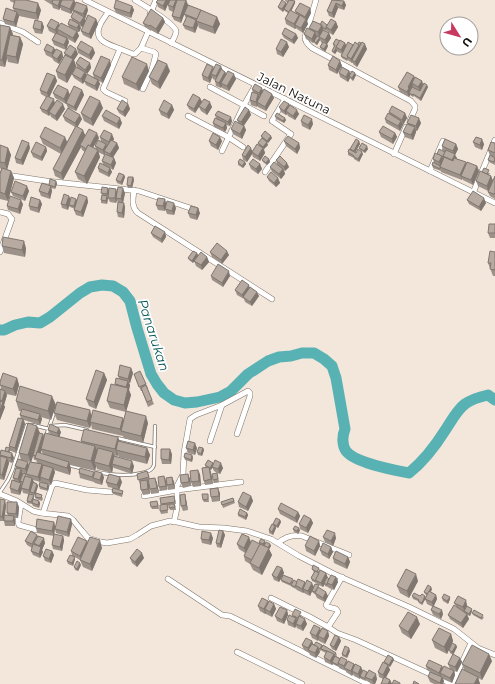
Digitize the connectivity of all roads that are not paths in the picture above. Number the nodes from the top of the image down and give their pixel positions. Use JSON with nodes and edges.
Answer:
{"nodes":[{"id":1,"x":84,"y":0,"type":"edge"},
{"id":2,"x":135,"y":0,"type":"edge"},
{"id":3,"x":156,"y":0,"type":"edge"},
{"id":4,"x":316,"y":0,"type":"edge"},
{"id":5,"x":151,"y":11,"type":"junction"},
{"id":6,"x":108,"y":12,"type":"junction"},
{"id":7,"x":148,"y":17,"type":"edge"},
{"id":8,"x":0,"y":23,"type":"edge"},
{"id":9,"x":145,"y":23,"type":"edge"},
{"id":10,"x":142,"y":28,"type":"junction"},
{"id":11,"x":148,"y":32,"type":"junction"},
{"id":12,"x":38,"y":42,"type":"dead end"},
{"id":13,"x":171,"y":43,"type":"junction"},
{"id":14,"x":141,"y":48,"type":"junction"},
{"id":15,"x":120,"y":49,"type":"junction"},
{"id":16,"x":256,"y":85,"type":"junction"},
{"id":17,"x":210,"y":87,"type":"dead end"},
{"id":18,"x":143,"y":89,"type":"dead end"},
{"id":19,"x":284,"y":99,"type":"junction"},
{"id":20,"x":125,"y":101,"type":"edge"},
{"id":21,"x":244,"y":105,"type":"junction"},
{"id":22,"x":188,"y":116,"type":"dead end"},
{"id":23,"x":264,"y":116,"type":"dead end"},
{"id":24,"x":228,"y":138,"type":"junction"},
{"id":25,"x":495,"y":140,"type":"edge"},
{"id":26,"x":443,"y":141,"type":"edge"},
{"id":27,"x":243,"y":147,"type":"dead end"},
{"id":28,"x":222,"y":151,"type":"dead end"},
{"id":29,"x":394,"y":154,"type":"junction"},
{"id":30,"x":430,"y":171,"type":"junction"},
{"id":31,"x":265,"y":172,"type":"dead end"},
{"id":32,"x":0,"y":174,"type":"edge"},
{"id":33,"x":134,"y":190,"type":"junction"},
{"id":34,"x":473,"y":193,"type":"junction"},
{"id":35,"x":495,"y":204,"type":"edge"},
{"id":36,"x":197,"y":210,"type":"edge"},
{"id":37,"x":0,"y":212,"type":"edge"},
{"id":38,"x":0,"y":252,"type":"edge"},
{"id":39,"x":272,"y":299,"type":"dead end"},
{"id":40,"x":222,"y":405,"type":"junction"},
{"id":41,"x":59,"y":407,"type":"edge"},
{"id":42,"x":155,"y":426,"type":"dead end"},
{"id":43,"x":49,"y":427,"type":"junction"},
{"id":44,"x":87,"y":431,"type":"edge"},
{"id":45,"x":237,"y":434,"type":"dead end"},
{"id":46,"x":110,"y":436,"type":"edge"},
{"id":47,"x":210,"y":441,"type":"dead end"},
{"id":48,"x":44,"y":442,"type":"edge"},
{"id":49,"x":155,"y":447,"type":"junction"},
{"id":50,"x":65,"y":465,"type":"edge"},
{"id":51,"x":241,"y":482,"type":"dead end"},
{"id":52,"x":177,"y":490,"type":"junction"},
{"id":53,"x":110,"y":492,"type":"dead end"},
{"id":54,"x":0,"y":493,"type":"edge"},
{"id":55,"x":144,"y":496,"type":"dead end"},
{"id":56,"x":21,"y":504,"type":"junction"},
{"id":57,"x":43,"y":513,"type":"junction"},
{"id":58,"x":174,"y":522,"type":"junction"},
{"id":59,"x":37,"y":530,"type":"edge"},
{"id":60,"x":278,"y":543,"type":"junction"},
{"id":61,"x":349,"y":555,"type":"dead end"},
{"id":62,"x":342,"y":577,"type":"junction"},
{"id":63,"x":168,"y":579,"type":"dead end"},
{"id":64,"x":271,"y":598,"type":"dead end"},
{"id":65,"x":328,"y":627,"type":"junction"},
{"id":66,"x":471,"y":643,"type":"junction"},
{"id":67,"x":237,"y":652,"type":"dead end"},
{"id":68,"x":495,"y":655,"type":"edge"},
{"id":69,"x":302,"y":684,"type":"edge"},
{"id":70,"x":368,"y":684,"type":"edge"},
{"id":71,"x":452,"y":684,"type":"edge"}],
"edges":[{"from":1,"to":6,"type":"street","name":"Jalan Natuna"},
{"from":2,"to":5,"type":"street"},
{"from":3,"to":5,"type":"street"},
{"from":4,"to":29,"type":"street"},
{"from":5,"to":7,"type":"street"},
{"from":5,"to":13,"type":"street"},
{"from":6,"to":10,"type":"street","name":"Jalan Natuna"},
{"from":6,"to":15,"type":"street"},
{"from":8,"to":12,"type":"street"},
{"from":9,"to":10,"type":"street"},
{"from":10,"to":11,"type":"street","name":"Jalan Natuna"},
{"from":11,"to":13,"type":"street","name":"Jalan Natuna"},
{"from":11,"to":14,"type":"street"},
{"from":13,"to":16,"type":"street","name":"Jalan Natuna"},
{"from":14,"to":15,"type":"street"},
{"from":14,"to":18,"type":"street"},
{"from":15,"to":20,"type":"street"},
{"from":16,"to":19,"type":"street","name":"Jalan Natuna"},
{"from":16,"to":21,"type":"street"},
{"from":17,"to":21,"type":"street"},
{"from":19,"to":29,"type":"street","name":"Jalan Natuna"},
{"from":19,"to":31,"type":"street"},
{"from":21,"to":23,"type":"street"},
{"from":21,"to":24,"type":"street"},
{"from":22,"to":24,"type":"street"},
{"from":24,"to":27,"type":"street"},
{"from":24,"to":28,"type":"street"},
{"from":25,"to":34,"type":"street"},
{"from":26,"to":30,"type":"street"},
{"from":29,"to":30,"type":"street","name":"Jalan Natuna"},
{"from":30,"to":34,"type":"street","name":"Jalan Natuna"},
{"from":32,"to":33,"type":"street"},
{"from":33,"to":36,"type":"street"},
{"from":33,"to":39,"type":"street"},
{"from":34,"to":35,"type":"street","name":"Jalan Natuna"},
{"from":37,"to":38,"type":"street"},
{"from":40,"to":45,"type":"street"},
{"from":40,"to":47,"type":"street"},
{"from":40,"to":52,"type":"street"},
{"from":41,"to":43,"type":"lane"},
{"from":42,"to":49,"type":"lane"},
{"from":43,"to":44,"type":"lane"},
{"from":43,"to":48,"type":"lane"},
{"from":43,"to":54,"type":"lane"},
{"from":46,"to":49,"type":"lane"},
{"from":49,"to":50,"type":"lane"},
{"from":51,"to":52,"type":"street"},
{"from":52,"to":55,"type":"street"},
{"from":52,"to":58,"type":"street"},
{"from":53,"to":57,"type":"street"},
{"from":54,"to":56,"type":"street"},
{"from":56,"to":57,"type":"street"},
{"from":56,"to":59,"type":"street"},
{"from":57,"to":58,"type":"street"},
{"from":58,"to":60,"type":"street"},
{"from":60,"to":61,"type":"street"},
{"from":60,"to":62,"type":"street"},
{"from":62,"to":65,"type":"street"},
{"from":62,"to":66,"type":"street"},
{"from":63,"to":70,"type":"street"},
{"from":64,"to":65,"type":"street"},
{"from":65,"to":71,"type":"street"},
{"from":66,"to":68,"type":"street"},
{"from":66,"to":71,"type":"street"},
{"from":67,"to":69,"type":"street"}]}
